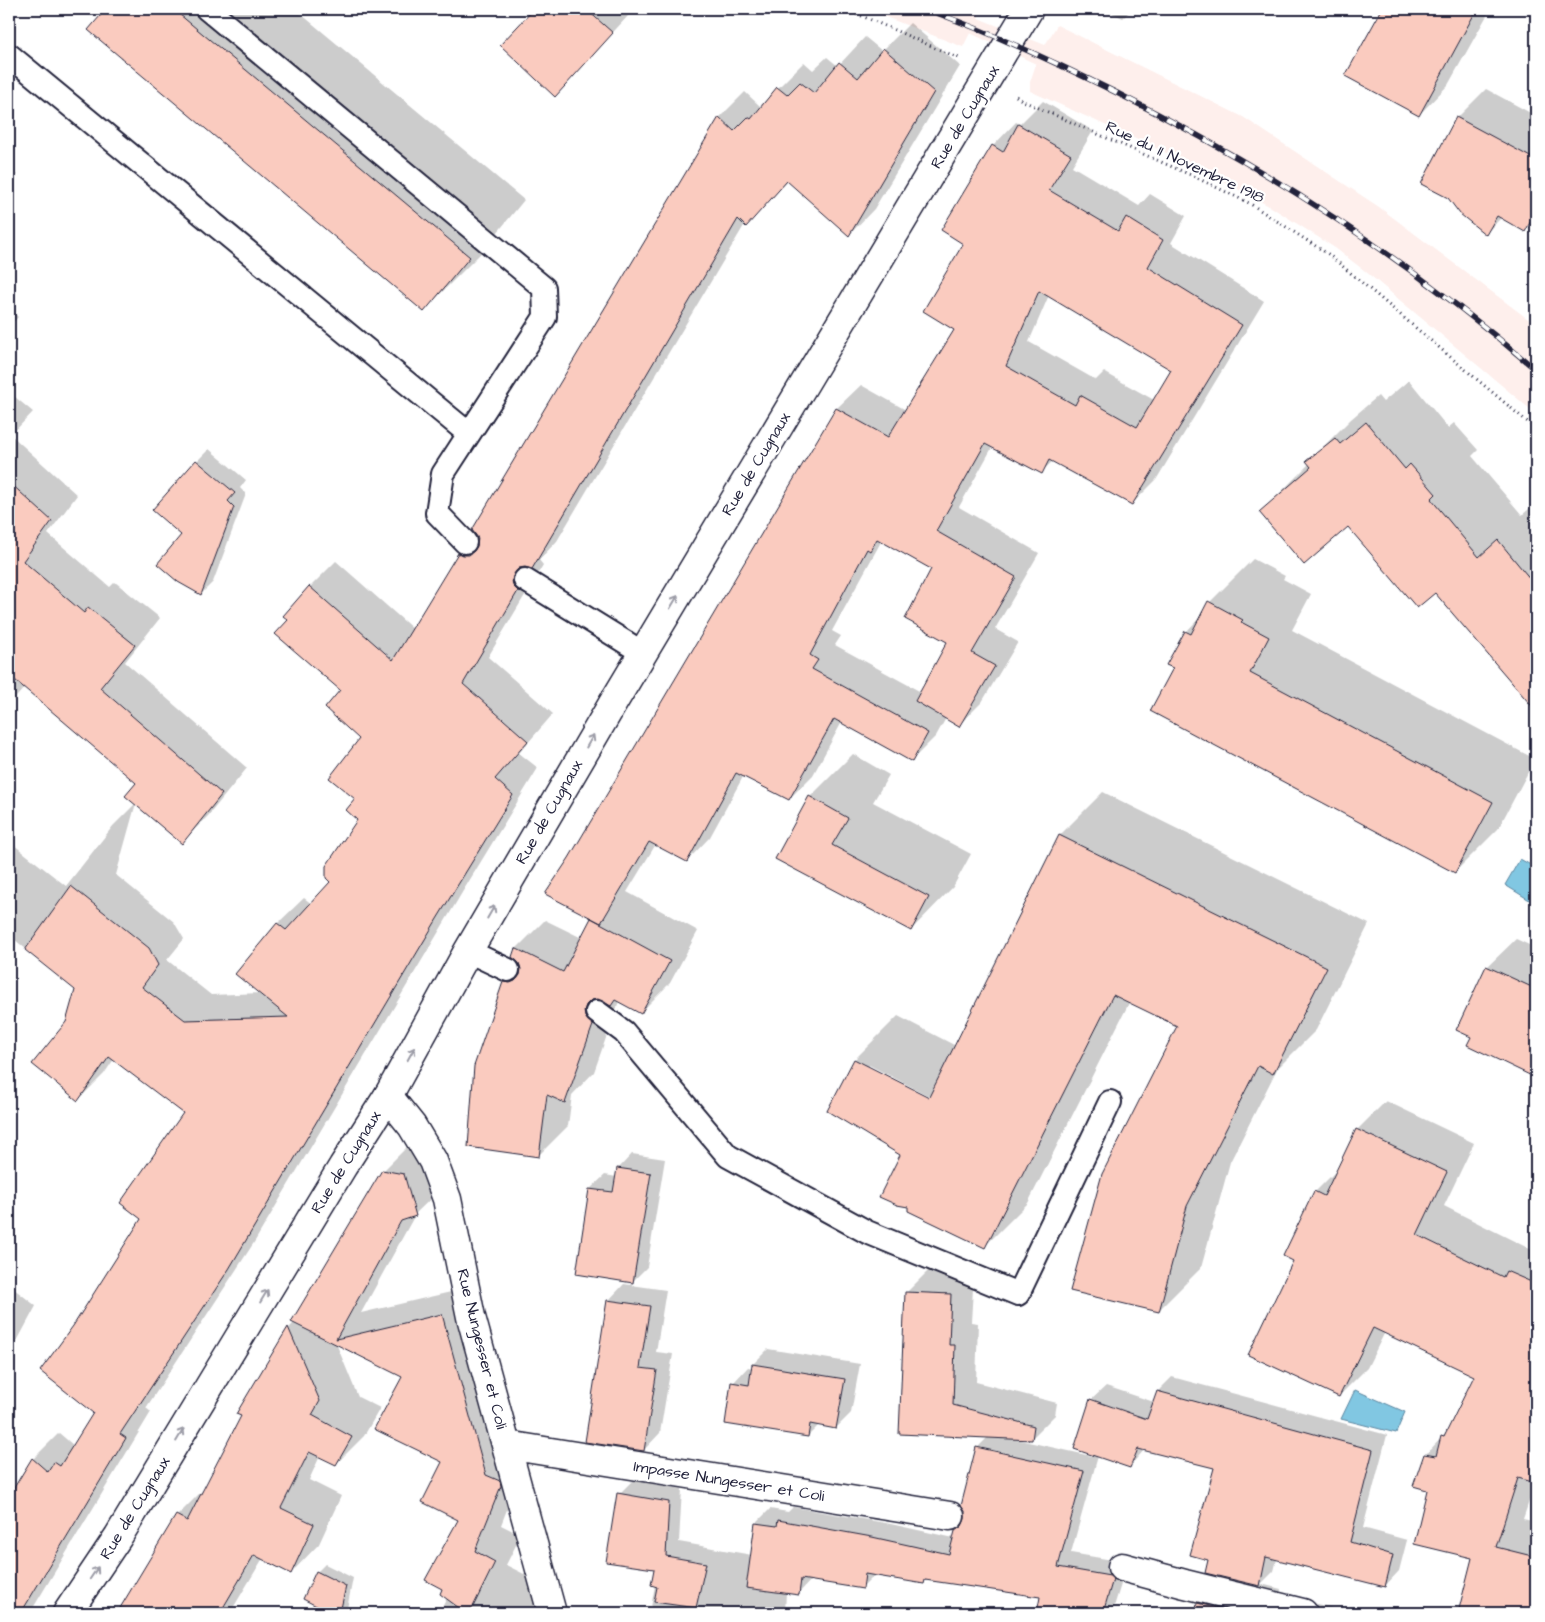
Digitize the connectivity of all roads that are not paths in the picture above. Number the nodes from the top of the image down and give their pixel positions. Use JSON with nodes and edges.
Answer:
{"nodes":[{"id":1,"x":207,"y":9,"type":"edge"},
{"id":2,"x":1029,"y":9,"type":"edge"},
{"id":3,"x":9,"y":56,"type":"edge"},
{"id":4,"x":469,"y":434,"type":"junction"},
{"id":5,"x":465,"y":542,"type":"dead end"},
{"id":6,"x":525,"y":580,"type":"dead end"},
{"id":7,"x":643,"y":653,"type":"junction"},
{"id":8,"x":468,"y":951,"type":"junction"},
{"id":9,"x":508,"y":970,"type":"dead end"},
{"id":10,"x":598,"y":1012,"type":"dead end"},
{"id":11,"x":388,"y":1096,"type":"junction"},
{"id":12,"x":1110,"y":1102,"type":"dead end"},
{"id":13,"x":507,"y":1445,"type":"junction"},
{"id":14,"x":950,"y":1516,"type":"dead end"},
{"id":15,"x":1122,"y":1567,"type":"dead end"},
{"id":16,"x":67,"y":1613,"type":"edge"},
{"id":17,"x":552,"y":1613,"type":"edge"},
{"id":18,"x":1303,"y":1613,"type":"edge"}],
"edges":[{"from":1,"to":4,"type":"lane"},
{"from":7,"to":2,"type":"street","name":"Rue de Cugnaux","one_way":true},
{"from":3,"to":4,"type":"lane"},
{"from":4,"to":5,"type":"lane"},
{"from":6,"to":7,"type":"lane"},
{"from":8,"to":7,"type":"street","name":"Rue de Cugnaux","one_way":true},
{"from":8,"to":9,"type":"lane"},
{"from":11,"to":8,"type":"street","name":"Rue de Cugnaux","one_way":true},
{"from":10,"to":12,"type":"lane"},
{"from":11,"to":13,"type":"street","name":"Rue Nungesser et Coli"},
{"from":16,"to":11,"type":"street","name":"Rue de Cugnaux","one_way":true},
{"from":13,"to":14,"type":"street","name":"Impasse Nungesser et Coli"},
{"from":13,"to":17,"type":"street","name":"Rue Nungesser et Coli"},
{"from":15,"to":18,"type":"street"}]}
